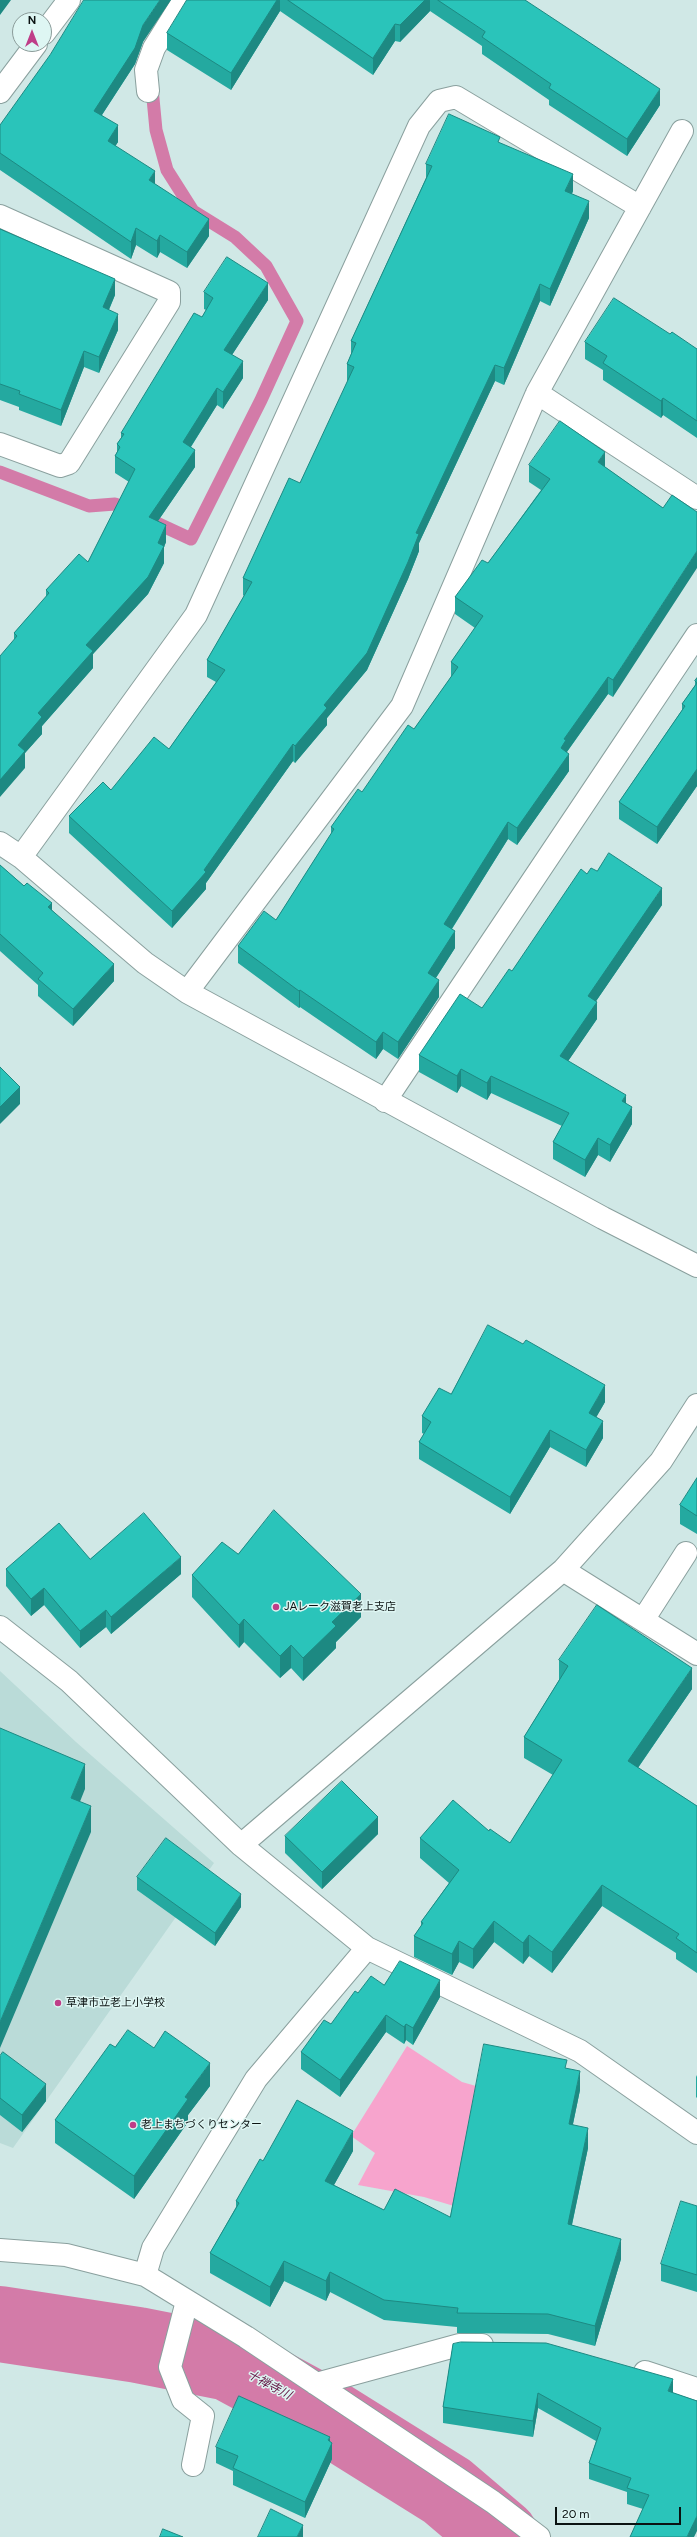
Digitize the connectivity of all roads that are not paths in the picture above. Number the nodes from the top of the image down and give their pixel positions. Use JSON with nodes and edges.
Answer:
{"nodes":[{"id":1,"x":69,"y":0,"type":"edge"},
{"id":2,"x":184,"y":0,"type":"edge"},
{"id":3,"x":52,"y":22,"type":"edge"},
{"id":4,"x":30,"y":52,"type":"edge"},
{"id":5,"x":148,"y":91,"type":"dead end"},
{"id":6,"x":0,"y":92,"type":"edge"},
{"id":7,"x":682,"y":131,"type":"dead end"},
{"id":8,"x":640,"y":207,"type":"junction"},
{"id":9,"x":0,"y":216,"type":"edge"},
{"id":10,"x":537,"y":393,"type":"junction"},
{"id":11,"x":0,"y":444,"type":"edge"},
{"id":12,"x":697,"y":498,"type":"edge"},
{"id":13,"x":697,"y":635,"type":"edge"},
{"id":14,"x":0,"y":843,"type":"edge"},
{"id":15,"x":21,"y":857,"type":"junction"},
{"id":16,"x":187,"y":992,"type":"junction"},
{"id":17,"x":385,"y":1101,"type":"junction"},
{"id":18,"x":697,"y":1266,"type":"edge"},
{"id":19,"x":697,"y":1405,"type":"edge"},
{"id":20,"x":686,"y":1554,"type":"dead end"},
{"id":21,"x":564,"y":1570,"type":"junction"},
{"id":22,"x":643,"y":1620,"type":"junction"},
{"id":23,"x":0,"y":1627,"type":"edge"},
{"id":24,"x":697,"y":1654,"type":"edge"},
{"id":25,"x":241,"y":1845,"type":"junction"},
{"id":26,"x":367,"y":1948,"type":"junction"},
{"id":27,"x":697,"y":2133,"type":"edge"},
{"id":28,"x":0,"y":2250,"type":"edge"},
{"id":29,"x":145,"y":2275,"type":"junction"},
{"id":30,"x":187,"y":2301,"type":"junction"},
{"id":31,"x":504,"y":2345,"type":"edge"},
{"id":32,"x":622,"y":2366,"type":"edge"},
{"id":33,"x":316,"y":2384,"type":"junction"},
{"id":34,"x":697,"y":2389,"type":"edge"},
{"id":35,"x":194,"y":2465,"type":"dead end"},
{"id":36,"x":539,"y":2537,"type":"edge"}],
"edges":[{"from":1,"to":3,"type":"street"},
{"from":2,"to":5,"type":"street"},
{"from":4,"to":6,"type":"street"},
{"from":7,"to":8,"type":"street"},
{"from":8,"to":10,"type":"street"},
{"from":8,"to":15,"type":"street"},
{"from":9,"to":11,"type":"street"},
{"from":10,"to":12,"type":"street"},
{"from":10,"to":16,"type":"street"},
{"from":13,"to":17,"type":"street"},
{"from":14,"to":15,"type":"street"},
{"from":15,"to":16,"type":"street"},
{"from":16,"to":17,"type":"street"},
{"from":17,"to":18,"type":"street"},
{"from":19,"to":21,"type":"street"},
{"from":20,"to":22,"type":"street"},
{"from":21,"to":22,"type":"street"},
{"from":21,"to":25,"type":"street"},
{"from":22,"to":24,"type":"street"},
{"from":23,"to":25,"type":"street"},
{"from":25,"to":26,"type":"street"},
{"from":26,"to":27,"type":"street"},
{"from":26,"to":29,"type":"street"},
{"from":28,"to":29,"type":"street"},
{"from":29,"to":30,"type":"street"},
{"from":30,"to":33,"type":"street"},
{"from":30,"to":35,"type":"street"},
{"from":31,"to":33,"type":"street"},
{"from":32,"to":34,"type":"street"},
{"from":33,"to":36,"type":"street"}]}
